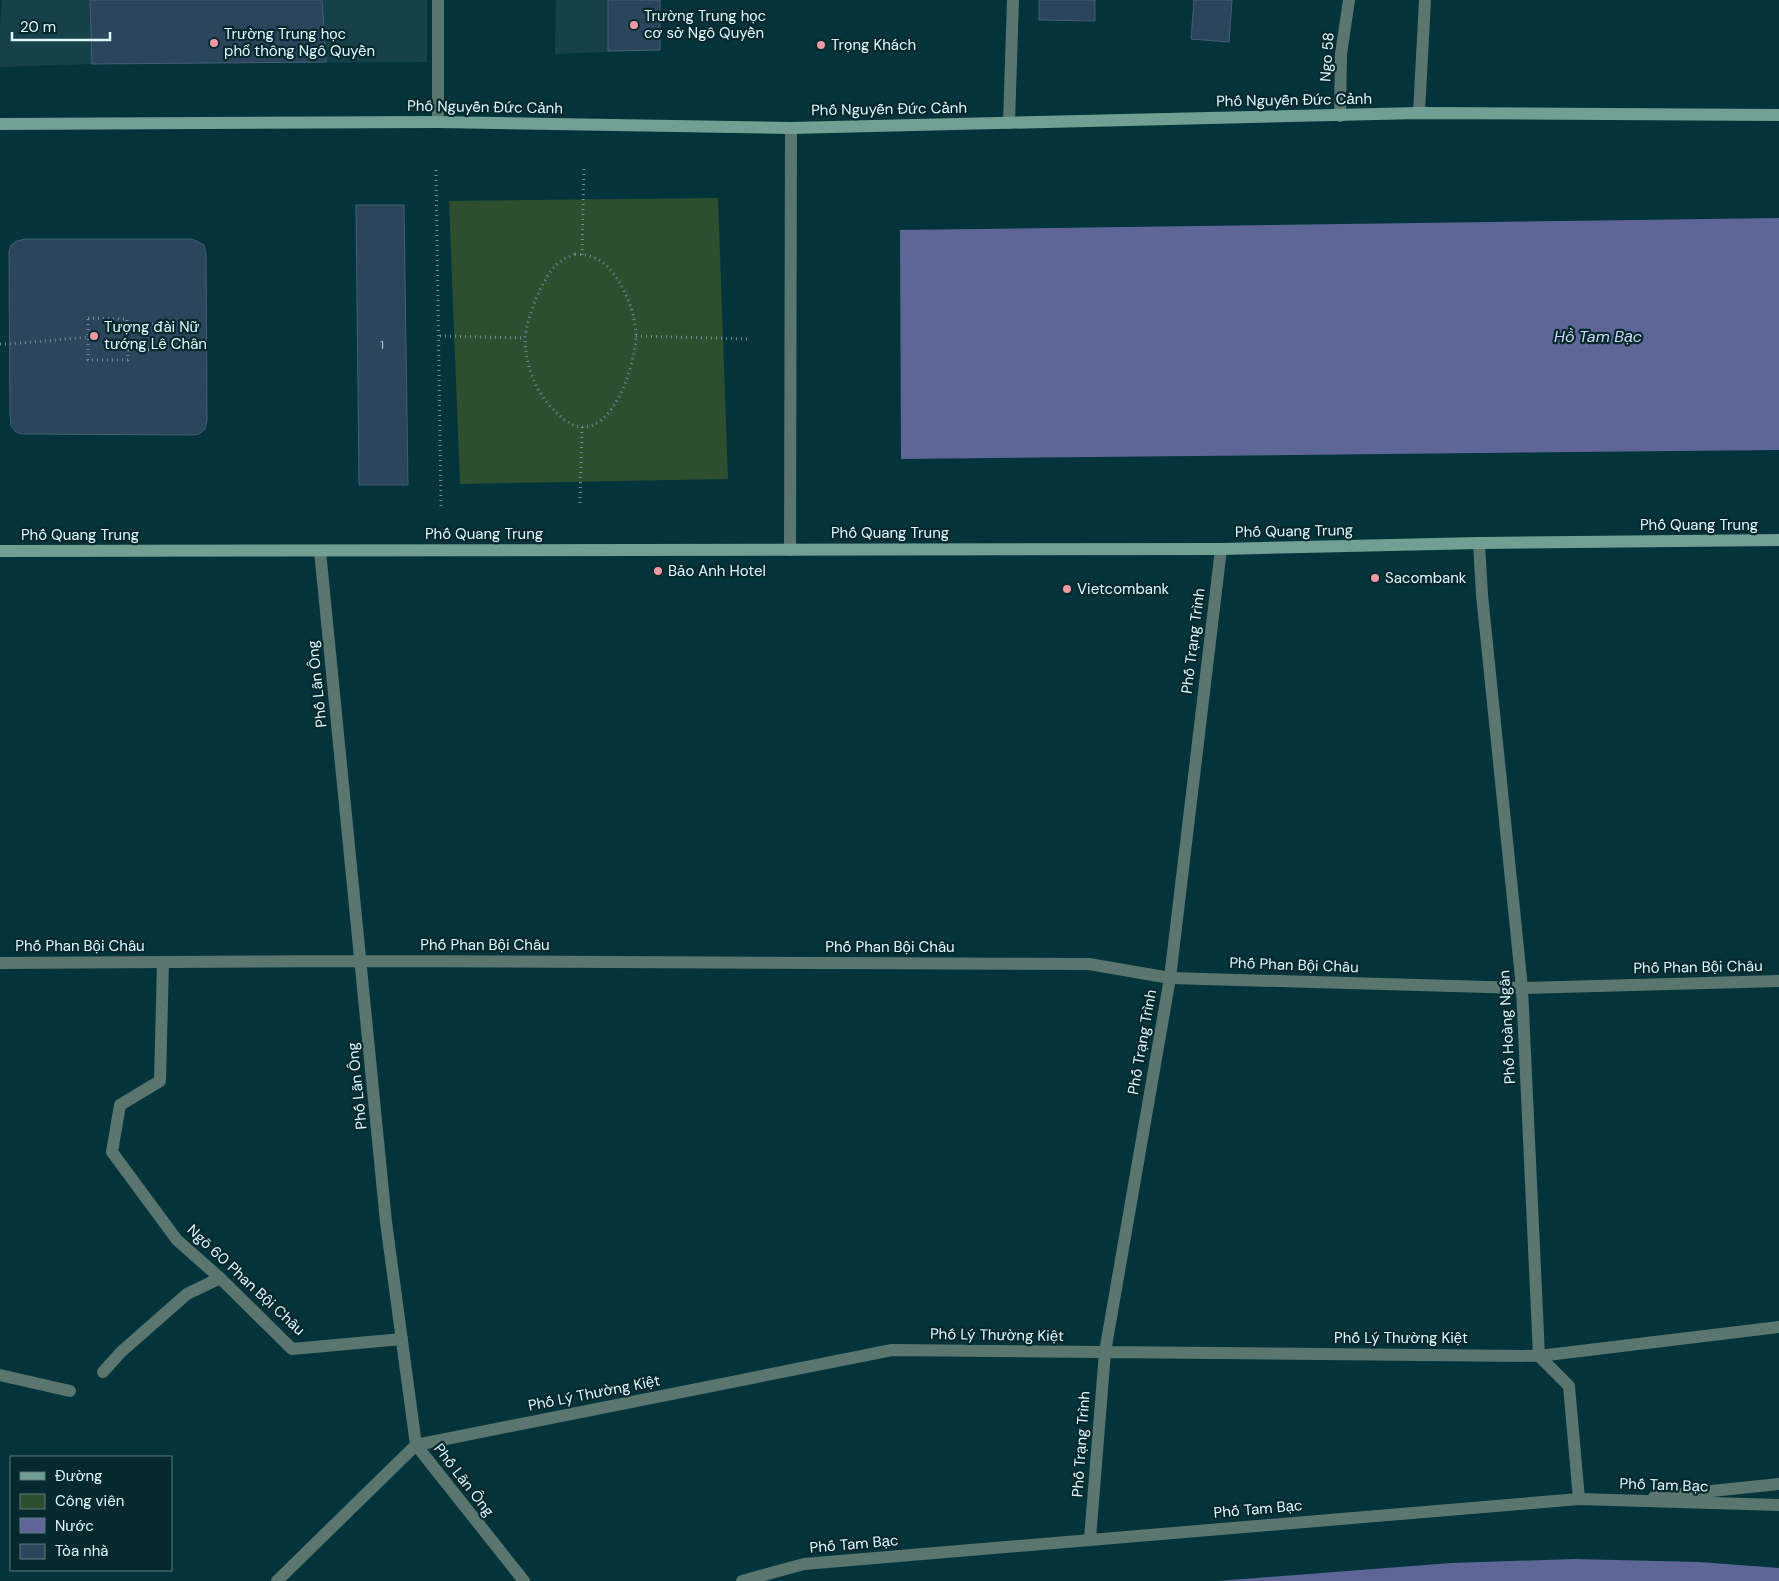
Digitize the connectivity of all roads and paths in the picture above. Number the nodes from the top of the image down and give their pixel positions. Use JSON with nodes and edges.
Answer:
{"nodes":[{"id":1,"x":438,"y":0,"type":"edge"},
{"id":2,"x":1014,"y":0,"type":"edge"},
{"id":3,"x":1349,"y":0,"type":"edge"},
{"id":4,"x":1425,"y":0,"type":"edge"},
{"id":5,"x":1419,"y":113,"type":"junction"},
{"id":6,"x":1779,"y":114,"type":"edge"},
{"id":7,"x":1340,"y":116,"type":"junction"},
{"id":8,"x":438,"y":122,"type":"junction"},
{"id":9,"x":1009,"y":123,"type":"junction"},
{"id":10,"x":0,"y":124,"type":"edge"},
{"id":11,"x":791,"y":128,"type":"junction"},
{"id":12,"x":584,"y":166,"type":"dead end"},
{"id":13,"x":436,"y":170,"type":"dead end"},
{"id":14,"x":582,"y":255,"type":"junction"},
{"id":15,"x":164,"y":324,"type":"dead end"},
{"id":16,"x":127,"y":325,"type":"junction"},
{"id":17,"x":440,"y":336,"type":"junction"},
{"id":18,"x":636,"y":336,"type":"junction"},
{"id":19,"x":88,"y":337,"type":"junction"},
{"id":20,"x":525,"y":338,"type":"junction"},
{"id":21,"x":749,"y":339,"type":"dead end"},
{"id":22,"x":0,"y":344,"type":"edge"},
{"id":23,"x":164,"y":349,"type":"dead end"},
{"id":24,"x":128,"y":350,"type":"junction"},
{"id":25,"x":582,"y":427,"type":"junction"},
{"id":26,"x":580,"y":503,"type":"dead end"},
{"id":27,"x":442,"y":506,"type":"dead end"},
{"id":28,"x":1779,"y":540,"type":"edge"},
{"id":29,"x":1479,"y":543,"type":"junction"},
{"id":30,"x":1220,"y":549,"type":"junction"},
{"id":31,"x":790,"y":550,"type":"junction"},
{"id":32,"x":0,"y":551,"type":"edge"},
{"id":33,"x":320,"y":551,"type":"junction"},
{"id":34,"x":361,"y":961,"type":"junction"},
{"id":35,"x":163,"y":962,"type":"junction"},
{"id":36,"x":0,"y":963,"type":"edge"},
{"id":37,"x":1170,"y":978,"type":"junction"},
{"id":38,"x":1779,"y":981,"type":"edge"},
{"id":39,"x":1522,"y":988,"type":"junction"},
{"id":40,"x":220,"y":1278,"type":"junction"},
{"id":41,"x":1779,"y":1327,"type":"edge"},
{"id":42,"x":402,"y":1339,"type":"junction"},
{"id":43,"x":1105,"y":1352,"type":"junction"},
{"id":44,"x":1538,"y":1356,"type":"junction"},
{"id":45,"x":102,"y":1372,"type":"dead end"},
{"id":46,"x":0,"y":1374,"type":"edge"},
{"id":47,"x":70,"y":1391,"type":"dead end"},
{"id":48,"x":416,"y":1445,"type":"junction"},
{"id":49,"x":1779,"y":1484,"type":"edge"},
{"id":50,"x":1579,"y":1499,"type":"junction"},
{"id":51,"x":1632,"y":1500,"type":"junction"},
{"id":52,"x":1779,"y":1505,"type":"edge"},
{"id":53,"x":1090,"y":1539,"type":"junction"},
{"id":54,"x":277,"y":1581,"type":"edge"},
{"id":55,"x":524,"y":1581,"type":"edge"},
{"id":56,"x":742,"y":1581,"type":"edge"}],
"edges":[{"from":1,"to":8,"type":"street"},
{"from":2,"to":9,"type":"street"},
{"from":3,"to":7,"type":"street","name":"Ngo 58"},
{"from":4,"to":5,"type":"street"},
{"from":5,"to":6,"type":"main road","name":"Phố Nguyễn Đức Cảnh"},
{"from":5,"to":7,"type":"main road","name":"Phố Nguyễn Đức Cảnh"},
{"from":7,"to":9,"type":"main road","name":"Phố Nguyễn Đức Cảnh"},
{"from":8,"to":10,"type":"main road","name":"Phố Nguyễn Đức Cảnh"},
{"from":8,"to":11,"type":"main road","name":"Phố Nguyễn Đức Cảnh"},
{"from":9,"to":11,"type":"main road","name":"Phố Nguyễn Đức Cảnh"},
{"from":11,"to":31,"type":"street"},
{"from":12,"to":14,"type":"path"},
{"from":13,"to":17,"type":"path"},
{"from":14,"to":18,"type":"path"},
{"from":14,"to":20,"type":"path"},
{"from":15,"to":16,"type":"path"},
{"from":16,"to":19,"type":"path"},
{"from":16,"to":24,"type":"path"},
{"from":17,"to":20,"type":"path"},
{"from":17,"to":27,"type":"path"},
{"from":18,"to":21,"type":"path"},
{"from":18,"to":25,"type":"path"},
{"from":19,"to":22,"type":"path"},
{"from":19,"to":24,"type":"path"},
{"from":20,"to":25,"type":"path"},
{"from":23,"to":24,"type":"path"},
{"from":25,"to":26,"type":"path"},
{"from":28,"to":29,"type":"main road","name":"Phố Quang Trung"},
{"from":29,"to":30,"type":"main road","name":"Phố Quang Trung"},
{"from":29,"to":39,"type":"street","name":"Phố Hoàng Ngân"},
{"from":30,"to":31,"type":"main road","name":"Phố Quang Trung"},
{"from":30,"to":37,"type":"street","name":"Phố Trạng Trình"},
{"from":31,"to":33,"type":"main road","name":"Phố Quang Trung"},
{"from":32,"to":33,"type":"main road","name":"Phố Quang Trung"},
{"from":33,"to":34,"type":"street","name":"Phố Lãn Ông"},
{"from":34,"to":35,"type":"street","name":"Phố Phan Bội Châu"},
{"from":34,"to":37,"type":"street","name":"Phố Phan Bội Châu"},
{"from":34,"to":42,"type":"street","name":"Phố Lãn Ông"},
{"from":35,"to":36,"type":"street","name":"Phố Phan Bội Châu"},
{"from":35,"to":40,"type":"street","name":"Ngõ 60 Phan Bội Châu"},
{"from":37,"to":39,"type":"street","name":"Phố Phan Bội Châu"},
{"from":37,"to":43,"type":"street","name":"Phố Trạng Trình"},
{"from":38,"to":39,"type":"street","name":"Phố Phan Bội Châu"},
{"from":39,"to":44,"type":"street","name":"Phố Hoàng Ngân"},
{"from":40,"to":42,"type":"street","name":"Ngõ 60 Phan Bội Châu"},
{"from":40,"to":45,"type":"street"},
{"from":41,"to":44,"type":"street","name":"Phố Lý Thường Kiệt"},
{"from":42,"to":48,"type":"street","name":"Phố Lãn Ông"},
{"from":43,"to":44,"type":"street","name":"Phố Lý Thường Kiệt"},
{"from":43,"to":48,"type":"street","name":"Phố Lý Thường Kiệt"},
{"from":43,"to":53,"type":"street","name":"Phố Trạng Trình"},
{"from":44,"to":50,"type":"street"},
{"from":46,"to":47,"type":"street"},
{"from":48,"to":54,"type":"street"},
{"from":48,"to":55,"type":"street","name":"Phố Lãn Ông"},
{"from":49,"to":51,"type":"street"},
{"from":50,"to":51,"type":"street","name":"Phố Tam Bạc"},
{"from":50,"to":53,"type":"street","name":"Phố Tam Bạc"},
{"from":51,"to":52,"type":"street","name":"Phố Tam Bạc"},
{"from":53,"to":56,"type":"street","name":"Phố Tam Bạc"}]}
